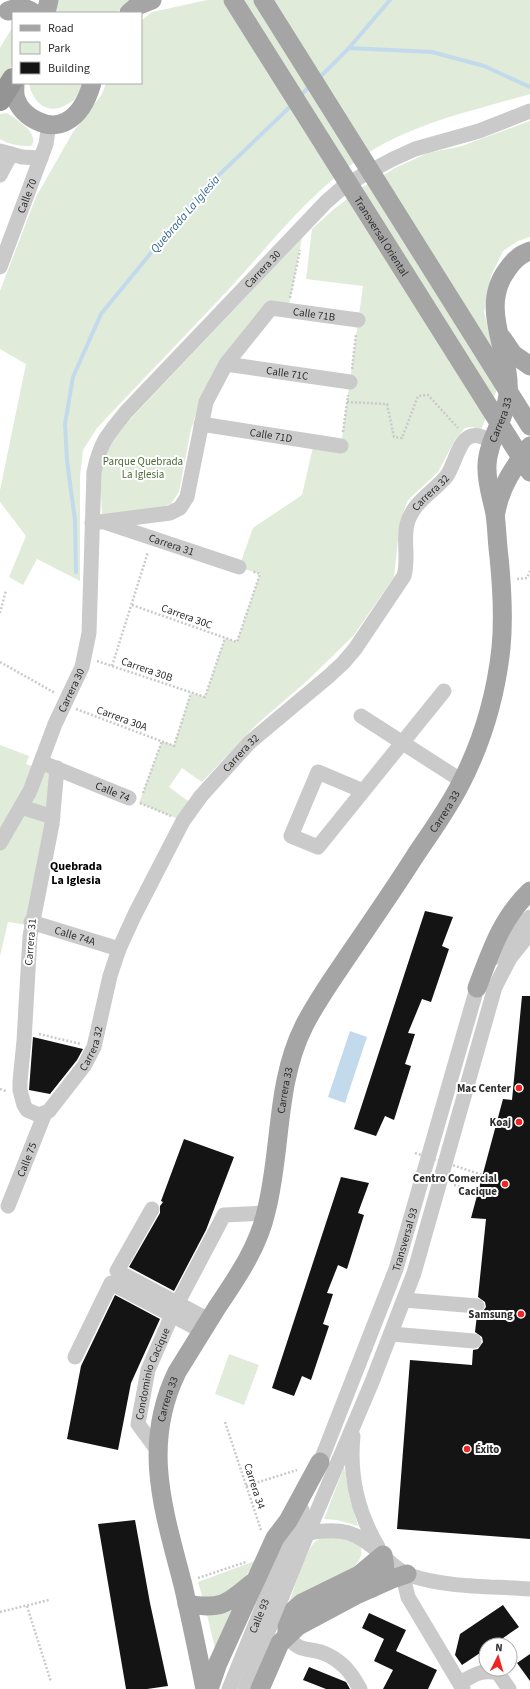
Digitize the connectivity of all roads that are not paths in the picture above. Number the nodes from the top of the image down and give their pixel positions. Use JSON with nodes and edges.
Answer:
{"nodes":[{"id":1,"x":49,"y":0,"type":"edge"},
{"id":2,"x":152,"y":0,"type":"edge"},
{"id":3,"x":233,"y":0,"type":"edge"},
{"id":4,"x":263,"y":0,"type":"edge"},
{"id":5,"x":7,"y":11,"type":"edge"},
{"id":6,"x":32,"y":12,"type":"edge"},
{"id":7,"x":46,"y":12,"type":"edge"},
{"id":8,"x":130,"y":12,"type":"edge"},
{"id":9,"x":12,"y":80,"type":"edge"},
{"id":10,"x":15,"y":84,"type":"edge"},
{"id":11,"x":92,"y":84,"type":"edge"},
{"id":12,"x":0,"y":100,"type":"edge"},
{"id":13,"x":530,"y":111,"type":"edge"},
{"id":14,"x":49,"y":124,"type":"junction"},
{"id":15,"x":5,"y":153,"type":"edge"},
{"id":16,"x":41,"y":158,"type":"junction"},
{"id":17,"x":0,"y":175,"type":"edge"},
{"id":18,"x":530,"y":251,"type":"edge"},
{"id":19,"x":0,"y":267,"type":"edge"},
{"id":20,"x":358,"y":320,"type":"dead end"},
{"id":21,"x":496,"y":323,"type":"junction"},
{"id":22,"x":226,"y":364,"type":"junction"},
{"id":23,"x":530,"y":366,"type":"edge"},
{"id":24,"x":530,"y":375,"type":"edge"},
{"id":25,"x":507,"y":381,"type":"junction"},
{"id":26,"x":350,"y":382,"type":"dead end"},
{"id":27,"x":202,"y":419,"type":"junction"},
{"id":28,"x":530,"y":426,"type":"edge"},
{"id":29,"x":491,"y":445,"type":"junction"},
{"id":30,"x":341,"y":446,"type":"dead end"},
{"id":31,"x":530,"y":446,"type":"edge"},
{"id":32,"x":524,"y":466,"type":"edge"},
{"id":33,"x":495,"y":515,"type":"junction"},
{"id":34,"x":98,"y":523,"type":"junction"},
{"id":35,"x":239,"y":567,"type":"road end"},
{"id":36,"x":444,"y":691,"type":"dead end"},
{"id":37,"x":361,"y":716,"type":"dead end"},
{"id":38,"x":402,"y":743,"type":"junction"},
{"id":39,"x":42,"y":762,"type":"junction"},
{"id":40,"x":57,"y":768,"type":"junction"},
{"id":41,"x":458,"y":779,"type":"junction"},
{"id":42,"x":363,"y":791,"type":"junction"},
{"id":43,"x":134,"y":800,"type":"road end"},
{"id":44,"x":21,"y":807,"type":"junction"},
{"id":45,"x":53,"y":817,"type":"junction"},
{"id":46,"x":0,"y":843,"type":"edge"},
{"id":47,"x":530,"y":891,"type":"edge"},
{"id":48,"x":530,"y":917,"type":"edge"},
{"id":49,"x":31,"y":922,"type":"junction"},
{"id":50,"x":530,"y":933,"type":"edge"},
{"id":51,"x":119,"y":949,"type":"junction"},
{"id":52,"x":477,"y":988,"type":"junction"},
{"id":53,"x":39,"y":1113,"type":"junction"},
{"id":54,"x":8,"y":1206,"type":"dead end"},
{"id":55,"x":152,"y":1209,"type":"dead end"},
{"id":56,"x":266,"y":1213,"type":"junction"},
{"id":57,"x":404,"y":1300,"type":"junction"},
{"id":58,"x":478,"y":1306,"type":"dead end"},
{"id":59,"x":175,"y":1310,"type":"junction"},
{"id":60,"x":206,"y":1326,"type":"junction"},
{"id":61,"x":391,"y":1334,"type":"junction"},
{"id":62,"x":474,"y":1341,"type":"dead end"},
{"id":63,"x":75,"y":1357,"type":"dead end"},
{"id":64,"x":354,"y":1424,"type":"junction"},
{"id":65,"x":158,"y":1452,"type":"junction"},
{"id":66,"x":320,"y":1462,"type":"junction"},
{"id":67,"x":308,"y":1533,"type":"junction"},
{"id":68,"x":295,"y":1546,"type":"junction"},
{"id":69,"x":383,"y":1555,"type":"junction"},
{"id":70,"x":407,"y":1574,"type":"junction"},
{"id":71,"x":256,"y":1580,"type":"junction"},
{"id":72,"x":372,"y":1588,"type":"junction"},
{"id":73,"x":530,"y":1589,"type":"edge"},
{"id":74,"x":187,"y":1604,"type":"junction"},
{"id":75,"x":287,"y":1636,"type":"junction"},
{"id":76,"x":461,"y":1686,"type":"edge"},
{"id":77,"x":205,"y":1689,"type":"edge"},
{"id":78,"x":209,"y":1689,"type":"edge"},
{"id":79,"x":229,"y":1689,"type":"edge"},
{"id":80,"x":245,"y":1689,"type":"edge"},
{"id":81,"x":260,"y":1689,"type":"edge"},
{"id":82,"x":360,"y":1689,"type":"edge"},
{"id":83,"x":510,"y":1689,"type":"edge"}],
"edges":[{"from":1,"to":7,"type":"main road"},
{"from":2,"to":8,"type":"main road"},
{"from":3,"to":32,"type":"main road","name":"Transversal Oriental","bridge":true},
{"from":4,"to":28,"type":"main road","bridge":true},
{"from":5,"to":6,"type":"main road"},
{"from":9,"to":12,"type":"highway"},
{"from":10,"to":14,"type":"main road"},
{"from":11,"to":14,"type":"main road"},
{"from":13,"to":34,"type":"street","name":"Carrera 30"},
{"from":14,"to":16,"type":"street","name":"Calle 70"},
{"from":15,"to":16,"type":"street"},
{"from":15,"to":17,"type":"street"},
{"from":16,"to":19,"type":"street","name":"Calle 70"},
{"from":18,"to":21,"type":"main road","name":"Carrera 33"},
{"from":20,"to":22,"type":"street","name":"Calle 71B"},
{"from":21,"to":23,"type":"main road","name":"Carrera 33"},
{"from":21,"to":25,"type":"main road","name":"Carrera 33"},
{"from":22,"to":26,"type":"street","name":"Calle 71C"},
{"from":22,"to":27,"type":"street"},
{"from":24,"to":25,"type":"main road"},
{"from":25,"to":29,"type":"main road","name":"Carrera 33"},
{"from":27,"to":30,"type":"street","name":"Calle 71D"},
{"from":27,"to":34,"type":"street"},
{"from":29,"to":32,"type":"main road"},
{"from":29,"to":33,"type":"main road","name":"Carrera 33"},
{"from":29,"to":51,"type":"street","name":"Carrera 32"},
{"from":31,"to":32,"type":"main road","name":"Carrera 33"},
{"from":32,"to":33,"type":"main road","name":"Carrera 33"},
{"from":33,"to":41,"type":"main road","name":"Carrera 33"},
{"from":34,"to":35,"type":"street","name":"Carrera 31"},
{"from":34,"to":39,"type":"street","name":"Carrera 30"},
{"from":36,"to":38,"type":"street"},
{"from":37,"to":38,"type":"street"},
{"from":38,"to":41,"type":"street"},
{"from":38,"to":42,"type":"street"},
{"from":39,"to":40,"type":"street","name":"Calle 74"},
{"from":39,"to":44,"type":"street","name":"Carrera 30"},
{"from":40,"to":43,"type":"street","name":"Calle 74"},
{"from":40,"to":45,"type":"street","name":"Carrera 31"},
{"from":41,"to":56,"type":"main road","name":"Carrera 33"},
{"from":42,"to":42,"type":"street"},
{"from":44,"to":45,"type":"street"},
{"from":44,"to":46,"type":"street","name":"Carrera 30"},
{"from":45,"to":49,"type":"street","name":"Carrera 31"},
{"from":47,"to":52,"type":"main road"},
{"from":48,"to":52,"type":"street","name":"Transversal 93"},
{"from":49,"to":51,"type":"street","name":"Calle 74A"},
{"from":49,"to":53,"type":"street","name":"Carrera 31"},
{"from":50,"to":57,"type":"street","name":"Transversal 93"},
{"from":51,"to":53,"type":"street","name":"Carrera 32"},
{"from":52,"to":66,"type":"street","name":"Transversal 93"},
{"from":53,"to":54,"type":"street","name":"Calle 75"},
{"from":55,"to":59,"type":"street"},
{"from":56,"to":59,"type":"street","name":"Condominio Cacique"},
{"from":56,"to":60,"type":"main road","name":"Carrera 33"},
{"from":57,"to":58,"type":"street"},
{"from":57,"to":61,"type":"street","name":"Transversal 93"},
{"from":59,"to":60,"type":"street"},
{"from":59,"to":63,"type":"street"},
{"from":59,"to":65,"type":"street","name":"Condominio Cacique"},
{"from":60,"to":65,"type":"main road","name":"Carrera 33"},
{"from":61,"to":62,"type":"street"},
{"from":61,"to":64,"type":"street","name":"Transversal 93"},
{"from":64,"to":67,"type":"street","name":"Transversal 93"},
{"from":64,"to":69,"type":"street"},
{"from":65,"to":74,"type":"main road","name":"Carrera 33"},
{"from":66,"to":68,"type":"street","name":"Transversal 93"},
{"from":66,"to":71,"type":"main road"},
{"from":67,"to":68,"type":"street","name":"Transversal 93"},
{"from":67,"to":69,"type":"street"},
{"from":68,"to":79,"type":"street","name":"Calle 93"},
{"from":68,"to":80,"type":"street","name":"Calle 93"},
{"from":69,"to":70,"type":"street"},
{"from":69,"to":72,"type":"main road"},
{"from":69,"to":75,"type":"main road"},
{"from":70,"to":72,"type":"main road"},
{"from":70,"to":73,"type":"street"},
{"from":70,"to":76,"type":"street"},
{"from":71,"to":74,"type":"main road"},
{"from":71,"to":78,"type":"main road"},
{"from":72,"to":75,"type":"main road"},
{"from":74,"to":77,"type":"main road","name":"Carrera 33"},
{"from":75,"to":81,"type":"main road"},
{"from":75,"to":82,"type":"street"},
{"from":76,"to":83,"type":"street"}]}
